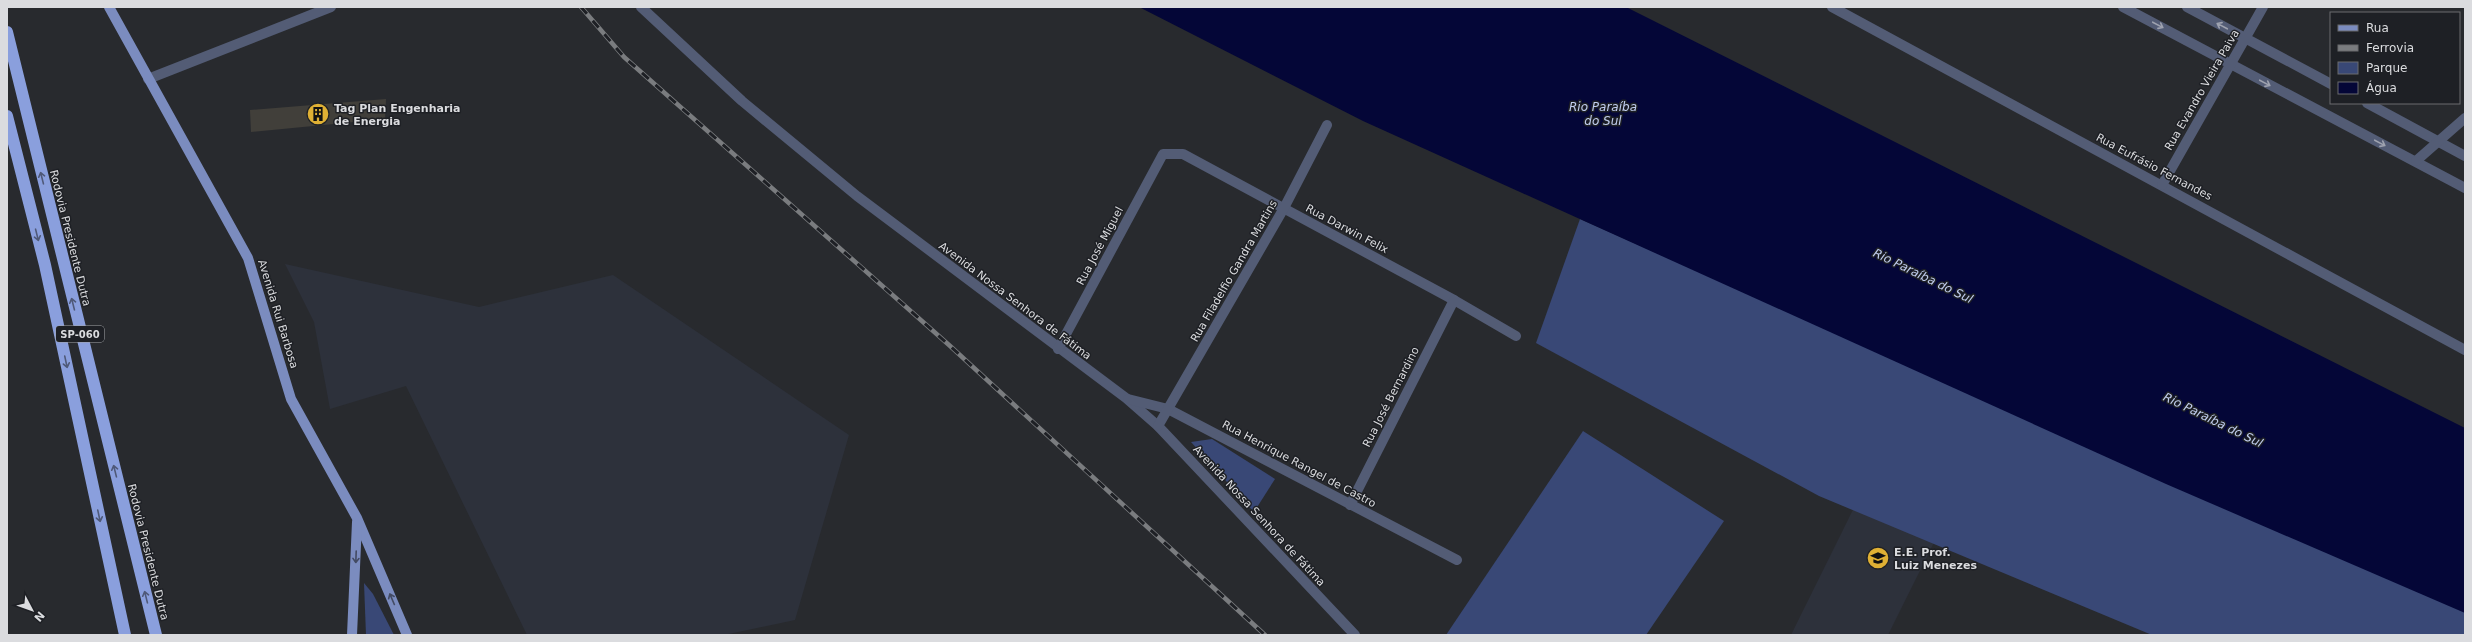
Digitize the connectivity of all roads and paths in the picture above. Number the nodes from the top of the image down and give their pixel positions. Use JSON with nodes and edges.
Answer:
{"nodes":[{"id":1,"x":109,"y":7,"type":"edge"},
{"id":2,"x":331,"y":7,"type":"edge"},
{"id":3,"x":641,"y":7,"type":"edge"},
{"id":4,"x":1832,"y":7,"type":"edge"},
{"id":5,"x":2124,"y":7,"type":"edge"},
{"id":6,"x":2187,"y":7,"type":"edge"},
{"id":7,"x":2263,"y":7,"type":"edge"},
{"id":8,"x":7,"y":32,"type":"edge"},
{"id":9,"x":2245,"y":38,"type":"junction"},
{"id":10,"x":2231,"y":65,"type":"junction"},
{"id":11,"x":148,"y":79,"type":"junction"},
{"id":12,"x":2330,"y":83,"type":"edge"},
{"id":13,"x":2369,"y":104,"type":"edge"},
{"id":14,"x":7,"y":116,"type":"edge"},
{"id":15,"x":2465,"y":118,"type":"edge"},
{"id":16,"x":1327,"y":125,"type":"dead end"},
{"id":17,"x":2439,"y":141,"type":"junction"},
{"id":18,"x":1163,"y":154,"type":"joint"},
{"id":19,"x":2465,"y":156,"type":"edge"},
{"id":20,"x":2416,"y":162,"type":"junction"},
{"id":21,"x":2162,"y":185,"type":"junction"},
{"id":22,"x":2465,"y":188,"type":"edge"},
{"id":23,"x":1284,"y":208,"type":"junction"},
{"id":24,"x":1454,"y":300,"type":"junction"},
{"id":25,"x":1516,"y":336,"type":"dead end"},
{"id":26,"x":1058,"y":349,"type":"junction"},
{"id":27,"x":2465,"y":350,"type":"edge"},
{"id":28,"x":1126,"y":398,"type":"junction"},
{"id":29,"x":1168,"y":409,"type":"junction"},
{"id":30,"x":1158,"y":426,"type":"junction"},
{"id":31,"x":1350,"y":505,"type":"junction"},
{"id":32,"x":357,"y":518,"type":"junction"},
{"id":33,"x":1457,"y":560,"type":"dead end"},
{"id":34,"x":124,"y":635,"type":"edge"},
{"id":35,"x":156,"y":635,"type":"edge"},
{"id":36,"x":352,"y":635,"type":"edge"},
{"id":37,"x":407,"y":635,"type":"edge"},
{"id":38,"x":1355,"y":635,"type":"edge"}],
"edges":[{"from":1,"to":11,"type":"main road","name":"Avenida Rui Barbosa"},
{"from":2,"to":11,"type":"street"},
{"from":3,"to":26,"type":"street","name":"Avenida Nossa Senhora de Fátima"},
{"from":4,"to":21,"type":"street","name":"Rua Eufrásio Fernandes"},
{"from":5,"to":10,"type":"street","one_way":true},
{"from":9,"to":6,"type":"street","one_way":true},
{"from":7,"to":9,"type":"street","name":"Rua Evandro Vieira Paiva"},
{"from":35,"to":8,"type":"highway","name":"Rodovia Presidente Dutra","number":"SP-060","one_way":true},
{"from":9,"to":10,"type":"street","name":"Rua Evandro Vieira Paiva"},
{"from":9,"to":12,"type":"street"},
{"from":10,"to":20,"type":"street","one_way":true},
{"from":10,"to":21,"type":"street","name":"Rua Evandro Vieira Paiva"},
{"from":11,"to":32,"type":"main road","name":"Avenida Rui Barbosa"},
{"from":13,"to":17,"type":"street"},
{"from":14,"to":34,"type":"highway","number":"SP-060","one_way":true},
{"from":15,"to":17,"type":"street"},
{"from":16,"to":23,"type":"street","name":"Rua Filadelfio Gandra Martins"},
{"from":17,"to":19,"type":"street"},
{"from":17,"to":20,"type":"street"},
{"from":18,"to":23,"type":"street","name":"Rua Darwin Felix"},
{"from":18,"to":26,"type":"street","name":"Rua José Miguel"},
{"from":20,"to":22,"type":"street"},
{"from":21,"to":27,"type":"street","name":"Rua Eufrásio Fernandes"},
{"from":23,"to":24,"type":"street","name":"Rua Darwin Felix"},
{"from":23,"to":29,"type":"street","name":"Rua Filadelfio Gandra Martins"},
{"from":24,"to":25,"type":"street","name":"Rua Darwin Felix"},
{"from":24,"to":31,"type":"street","name":"Rua José Bernardino"},
{"from":26,"to":28,"type":"street","name":"Avenida Nossa Senhora de Fátima"},
{"from":28,"to":29,"type":"street","name":"Rua Henrique Rangel de Castro"},
{"from":28,"to":30,"type":"street","name":"Avenida Nossa Senhora de Fátima"},
{"from":29,"to":30,"type":"street","name":"Rua Filadelfio Gandra Martins"},
{"from":29,"to":31,"type":"street","name":"Rua Henrique Rangel de Castro"},
{"from":30,"to":38,"type":"street","name":"Avenida Nossa Senhora de Fátima"},
{"from":31,"to":33,"type":"street","name":"Rua Henrique Rangel de Castro"},
{"from":32,"to":36,"type":"main road","one_way":true},
{"from":37,"to":32,"type":"main road","name":"Avenida Rui Barbosa","one_way":true}]}
